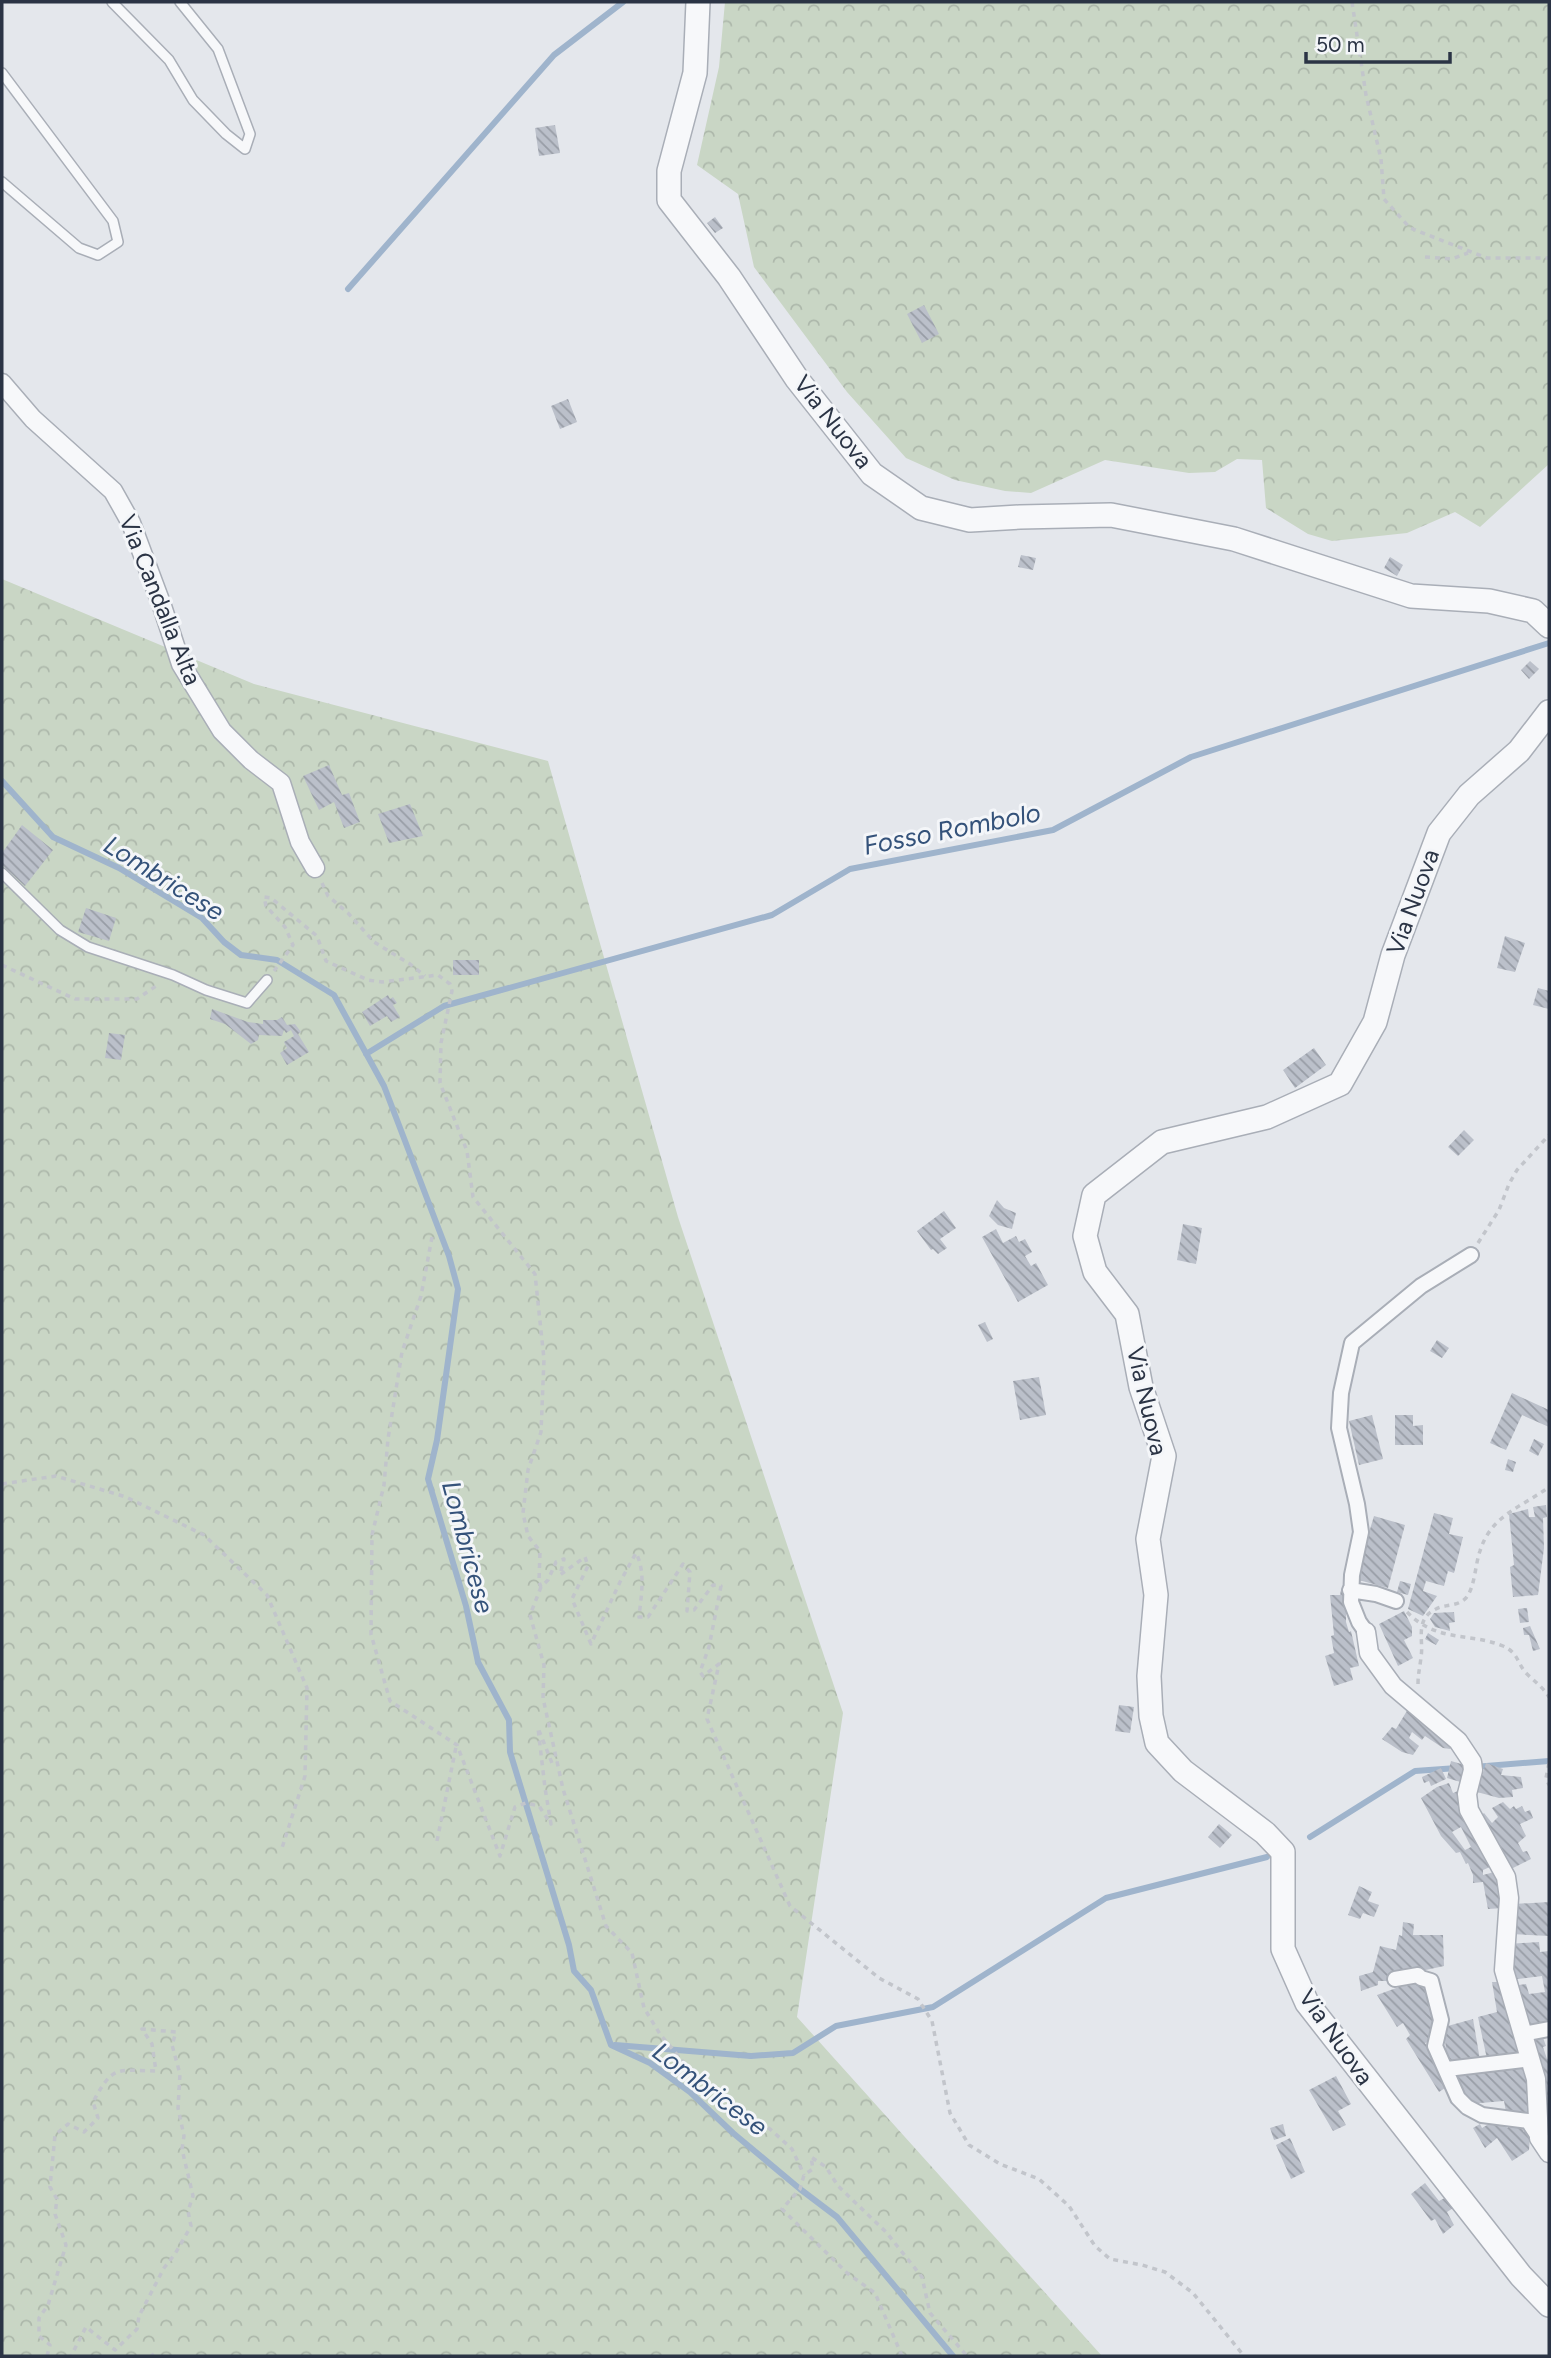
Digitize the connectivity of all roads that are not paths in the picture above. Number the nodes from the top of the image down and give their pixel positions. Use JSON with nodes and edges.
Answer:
{"nodes":[{"id":1,"x":112,"y":2,"type":"edge"},
{"id":2,"x":180,"y":2,"type":"edge"},
{"id":3,"x":698,"y":2,"type":"edge"},
{"id":4,"x":2,"y":73,"type":"edge"},
{"id":5,"x":2,"y":182,"type":"edge"},
{"id":6,"x":2,"y":383,"type":"edge"},
{"id":7,"x":1549,"y":626,"type":"edge"},
{"id":8,"x":1549,"y":712,"type":"edge"},
{"id":9,"x":315,"y":868,"type":"road end"},
{"id":10,"x":2,"y":873,"type":"edge"},
{"id":11,"x":267,"y":979,"type":"dead end"},
{"id":12,"x":1471,"y":1255,"type":"road end"},
{"id":13,"x":1350,"y":1590,"type":"junction"},
{"id":14,"x":1396,"y":1601,"type":"dead end"},
{"id":15,"x":1366,"y":1632,"type":"joint"},
{"id":16,"x":1395,"y":1979,"type":"dead end"},
{"id":17,"x":1549,"y":2029,"type":"edge"},
{"id":18,"x":1523,"y":2034,"type":"junction"},
{"id":19,"x":1531,"y":2059,"type":"junction"},
{"id":20,"x":1447,"y":2069,"type":"junction"},
{"id":21,"x":1544,"y":2146,"type":"edge"},
{"id":22,"x":1547,"y":2307,"type":"edge"}],
"edges":[{"from":1,"to":2,"type":"lane"},
{"from":3,"to":7,"type":"street","name":"Via Nuova"},
{"from":4,"to":5,"type":"lane"},
{"from":6,"to":9,"type":"street","name":"Via Candalla Alta"},
{"from":8,"to":22,"type":"street","name":"Via Nuova"},
{"from":10,"to":11,"type":"lane"},
{"from":12,"to":13,"type":"street"},
{"from":13,"to":14,"type":"street"},
{"from":13,"to":15,"type":"street"},
{"from":15,"to":18,"type":"street"},
{"from":16,"to":20,"type":"street"},
{"from":17,"to":18,"type":"street"},
{"from":18,"to":19,"type":"street"},
{"from":19,"to":20,"type":"street"},
{"from":19,"to":21,"type":"street"},
{"from":20,"to":21,"type":"street"}]}
